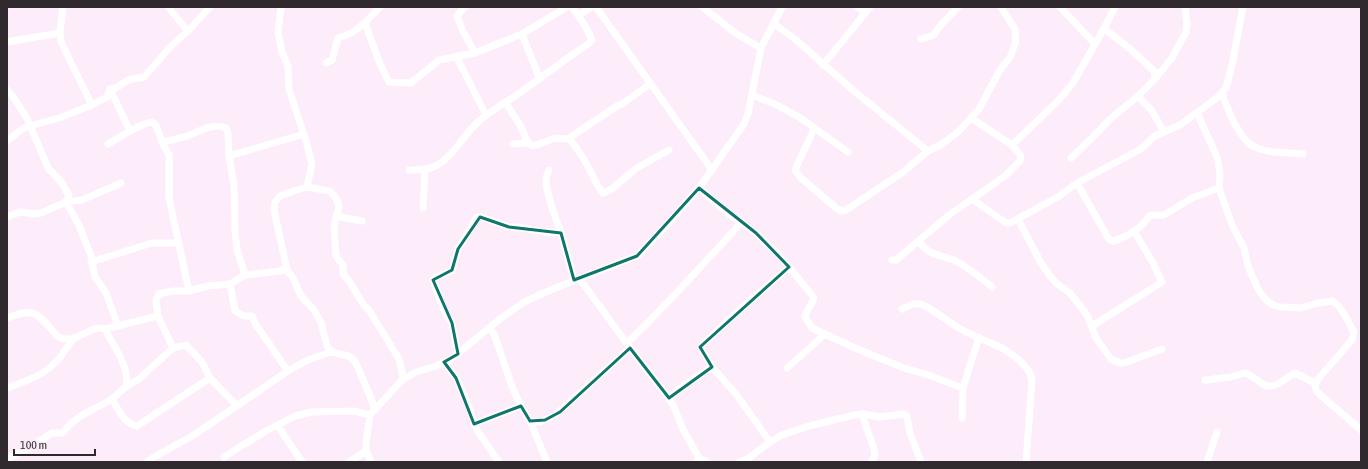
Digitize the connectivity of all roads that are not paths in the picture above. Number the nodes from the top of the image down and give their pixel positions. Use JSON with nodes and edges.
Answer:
{"nodes":[{"id":1,"x":63,"y":7,"type":"edge"},
{"id":2,"x":168,"y":7,"type":"edge"},
{"id":3,"x":210,"y":7,"type":"edge"},
{"id":4,"x":281,"y":7,"type":"edge"},
{"id":5,"x":380,"y":7,"type":"edge"},
{"id":6,"x":464,"y":7,"type":"edge"},
{"id":7,"x":567,"y":7,"type":"edge"},
{"id":8,"x":572,"y":7,"type":"edge"},
{"id":9,"x":590,"y":7,"type":"edge"},
{"id":10,"x":596,"y":7,"type":"edge"},
{"id":11,"x":702,"y":7,"type":"edge"},
{"id":12,"x":782,"y":7,"type":"edge"},
{"id":13,"x":858,"y":7,"type":"edge"},
{"id":14,"x":870,"y":7,"type":"edge"},
{"id":15,"x":958,"y":7,"type":"edge"},
{"id":16,"x":1001,"y":7,"type":"edge"},
{"id":17,"x":1060,"y":7,"type":"edge"},
{"id":18,"x":1115,"y":7,"type":"edge"},
{"id":19,"x":1185,"y":7,"type":"edge"},
{"id":20,"x":1242,"y":7,"type":"edge"},
{"id":21,"x":865,"y":14,"type":"junction"},
{"id":22,"x":579,"y":15,"type":"junction"},
{"id":23,"x":365,"y":23,"type":"junction"},
{"id":24,"x":774,"y":24,"type":"junction"},
{"id":25,"x":1104,"y":29,"type":"junction"},
{"id":26,"x":188,"y":31,"type":"junction"},
{"id":27,"x":60,"y":33,"type":"junction"},
{"id":28,"x":522,"y":34,"type":"junction"},
{"id":29,"x":921,"y":39,"type":"dead end"},
{"id":30,"x":7,"y":42,"type":"edge"},
{"id":31,"x":1095,"y":44,"type":"junction"},
{"id":32,"x":761,"y":48,"type":"junction"},
{"id":33,"x":475,"y":53,"type":"junction"},
{"id":34,"x":456,"y":56,"type":"junction"},
{"id":35,"x":326,"y":63,"type":"dead end"},
{"id":36,"x":823,"y":65,"type":"junction"},
{"id":37,"x":1163,"y":70,"type":"junction"},
{"id":38,"x":1155,"y":72,"type":"junction"},
{"id":39,"x":539,"y":77,"type":"junction"},
{"id":40,"x":1154,"y":80,"type":"junction"},
{"id":41,"x":650,"y":84,"type":"junction"},
{"id":42,"x":110,"y":89,"type":"junction"},
{"id":43,"x":7,"y":90,"type":"edge"},
{"id":44,"x":1222,"y":93,"type":"junction"},
{"id":45,"x":752,"y":95,"type":"junction"},
{"id":46,"x":1138,"y":96,"type":"junction"},
{"id":47,"x":505,"y":102,"type":"junction"},
{"id":48,"x":92,"y":105,"type":"junction"},
{"id":49,"x":1197,"y":113,"type":"junction"},
{"id":50,"x":486,"y":115,"type":"junction"},
{"id":51,"x":971,"y":118,"type":"junction"},
{"id":52,"x":30,"y":126,"type":"junction"},
{"id":53,"x":814,"y":129,"type":"junction"},
{"id":54,"x":130,"y":130,"type":"junction"},
{"id":55,"x":1164,"y":132,"type":"junction"},
{"id":56,"x":304,"y":134,"type":"junction"},
{"id":57,"x":569,"y":138,"type":"junction"},
{"id":58,"x":7,"y":141,"type":"edge"},
{"id":59,"x":162,"y":142,"type":"junction"},
{"id":60,"x":528,"y":143,"type":"junction"},
{"id":61,"x":108,"y":144,"type":"dead end"},
{"id":62,"x":512,"y":144,"type":"dead end"},
{"id":63,"x":1012,"y":145,"type":"junction"},
{"id":64,"x":669,"y":150,"type":"dead end"},
{"id":65,"x":928,"y":151,"type":"junction"},
{"id":66,"x":848,"y":152,"type":"dead end"},
{"id":67,"x":1303,"y":154,"type":"dead end"},
{"id":68,"x":230,"y":156,"type":"junction"},
{"id":69,"x":1071,"y":158,"type":"dead end"},
{"id":70,"x":409,"y":170,"type":"dead end"},
{"id":71,"x":425,"y":170,"type":"junction"},
{"id":72,"x":549,"y":170,"type":"dead end"},
{"id":73,"x":712,"y":170,"type":"junction"},
{"id":74,"x":121,"y":183,"type":"dead end"},
{"id":75,"x":1077,"y":183,"type":"junction"},
{"id":76,"x":307,"y":187,"type":"junction"},
{"id":77,"x":699,"y":188,"type":"junction"},
{"id":78,"x":1219,"y":188,"type":"junction"},
{"id":79,"x":972,"y":199,"type":"junction"},
{"id":80,"x":66,"y":202,"type":"junction"},
{"id":81,"x":423,"y":208,"type":"dead end"},
{"id":82,"x":336,"y":216,"type":"junction"},
{"id":83,"x":7,"y":217,"type":"edge"},
{"id":84,"x":1018,"y":219,"type":"junction"},
{"id":85,"x":362,"y":221,"type":"dead end"},
{"id":86,"x":742,"y":222,"type":"junction"},
{"id":87,"x":1134,"y":231,"type":"junction"},
{"id":88,"x":561,"y":233,"type":"junction"},
{"id":89,"x":919,"y":241,"type":"junction"},
{"id":90,"x":178,"y":243,"type":"junction"},
{"id":91,"x":892,"y":260,"type":"dead end"},
{"id":92,"x":91,"y":262,"type":"junction"},
{"id":93,"x":789,"y":267,"type":"junction"},
{"id":94,"x":287,"y":270,"type":"junction"},
{"id":95,"x":245,"y":275,"type":"junction"},
{"id":96,"x":577,"y":279,"type":"junction"},
{"id":97,"x":230,"y":284,"type":"junction"},
{"id":98,"x":992,"y":287,"type":"dead end"},
{"id":99,"x":189,"y":291,"type":"junction"},
{"id":100,"x":902,"y":309,"type":"dead end"},
{"id":101,"x":158,"y":316,"type":"junction"},
{"id":102,"x":7,"y":318,"type":"edge"},
{"id":103,"x":118,"y":326,"type":"junction"},
{"id":104,"x":1092,"y":326,"type":"junction"},
{"id":105,"x":489,"y":328,"type":"junction"},
{"id":106,"x":1361,"y":328,"type":"edge"},
{"id":107,"x":105,"y":329,"type":"junction"},
{"id":108,"x":1354,"y":332,"type":"junction"},
{"id":109,"x":824,"y":335,"type":"junction"},
{"id":110,"x":74,"y":338,"type":"junction"},
{"id":111,"x":979,"y":338,"type":"junction"},
{"id":112,"x":628,"y":346,"type":"junction"},
{"id":113,"x":173,"y":348,"type":"junction"},
{"id":114,"x":1162,"y":349,"type":"dead end"},
{"id":115,"x":331,"y":352,"type":"junction"},
{"id":116,"x":458,"y":354,"type":"junction"},
{"id":117,"x":444,"y":362,"type":"junction"},
{"id":118,"x":712,"y":367,"type":"junction"},
{"id":119,"x":787,"y":368,"type":"dead end"},
{"id":120,"x":288,"y":371,"type":"junction"},
{"id":121,"x":210,"y":378,"type":"junction"},
{"id":122,"x":402,"y":380,"type":"junction"},
{"id":123,"x":1205,"y":380,"type":"dead end"},
{"id":124,"x":1315,"y":384,"type":"junction"},
{"id":125,"x":126,"y":386,"type":"junction"},
{"id":126,"x":7,"y":388,"type":"edge"},
{"id":127,"x":963,"y":388,"type":"junction"},
{"id":128,"x":669,"y":398,"type":"junction"},
{"id":129,"x":112,"y":399,"type":"junction"},
{"id":130,"x":237,"y":406,"type":"junction"},
{"id":131,"x":521,"y":406,"type":"junction"},
{"id":132,"x":372,"y":412,"type":"junction"},
{"id":133,"x":863,"y":414,"type":"junction"},
{"id":134,"x":962,"y":418,"type":"dead end"},
{"id":135,"x":530,"y":421,"type":"junction"},
{"id":136,"x":474,"y":424,"type":"junction"},
{"id":137,"x":278,"y":426,"type":"junction"},
{"id":138,"x":1361,"y":430,"type":"edge"},
{"id":139,"x":1217,"y":432,"type":"dead end"},
{"id":140,"x":770,"y":442,"type":"junction"},
{"id":141,"x":366,"y":451,"type":"junction"},
{"id":142,"x":224,"y":457,"type":"dead end"},
{"id":143,"x":7,"y":461,"type":"edge"},
{"id":144,"x":701,"y":461,"type":"edge"},
{"id":145,"x":146,"y":462,"type":"edge"},
{"id":146,"x":302,"y":462,"type":"edge"},
{"id":147,"x":349,"y":462,"type":"edge"},
{"id":148,"x":370,"y":462,"type":"edge"},
{"id":149,"x":500,"y":462,"type":"edge"},
{"id":150,"x":547,"y":462,"type":"edge"},
{"id":151,"x":739,"y":462,"type":"edge"},
{"id":152,"x":871,"y":462,"type":"edge"},
{"id":153,"x":920,"y":462,"type":"edge"},
{"id":154,"x":1026,"y":462,"type":"edge"},
{"id":155,"x":1207,"y":462,"type":"edge"}],
"edges":[{"from":1,"to":27,"type":"street"},
{"from":2,"to":26,"type":"street"},
{"from":3,"to":26,"type":"street"},
{"from":4,"to":56,"type":"street"},
{"from":5,"to":23,"type":"street"},
{"from":6,"to":33,"type":"street"},
{"from":7,"to":28,"type":"street"},
{"from":8,"to":22,"type":"street"},
{"from":9,"to":22,"type":"street"},
{"from":10,"to":41,"type":"street"},
{"from":11,"to":32,"type":"street"},
{"from":12,"to":24,"type":"street"},
{"from":13,"to":21,"type":"street"},
{"from":14,"to":21,"type":"street"},
{"from":15,"to":29,"type":"street"},
{"from":16,"to":51,"type":"street"},
{"from":17,"to":31,"type":"street"},
{"from":18,"to":25,"type":"street"},
{"from":19,"to":37,"type":"street"},
{"from":20,"to":44,"type":"street"},
{"from":21,"to":36,"type":"street"},
{"from":22,"to":39,"type":"street"},
{"from":23,"to":34,"type":"street"},
{"from":23,"to":35,"type":"street"},
{"from":24,"to":32,"type":"street"},
{"from":24,"to":36,"type":"street"},
{"from":25,"to":31,"type":"street"},
{"from":25,"to":38,"type":"street"},
{"from":26,"to":42,"type":"street"},
{"from":27,"to":30,"type":"street"},
{"from":27,"to":48,"type":"street"},
{"from":28,"to":33,"type":"street"},
{"from":28,"to":39,"type":"street"},
{"from":31,"to":63,"type":"street"},
{"from":32,"to":45,"type":"street"},
{"from":33,"to":34,"type":"street"},
{"from":34,"to":50,"type":"street"},
{"from":36,"to":65,"type":"street"},
{"from":37,"to":38,"type":"street"},
{"from":37,"to":40,"type":"street"},
{"from":38,"to":40,"type":"street"},
{"from":39,"to":47,"type":"street"},
{"from":40,"to":46,"type":"street"},
{"from":41,"to":57,"type":"street"},
{"from":41,"to":73,"type":"street"},
{"from":42,"to":48,"type":"street"},
{"from":42,"to":54,"type":"street"},
{"from":43,"to":52,"type":"street"},
{"from":44,"to":49,"type":"street"},
{"from":44,"to":67,"type":"street"},
{"from":45,"to":53,"type":"street"},
{"from":45,"to":73,"type":"street"},
{"from":46,"to":55,"type":"street"},
{"from":46,"to":69,"type":"street"},
{"from":47,"to":50,"type":"street"},
{"from":47,"to":60,"type":"street"},
{"from":48,"to":52,"type":"street"},
{"from":49,"to":55,"type":"street"},
{"from":49,"to":78,"type":"street"},
{"from":50,"to":71,"type":"street"},
{"from":51,"to":63,"type":"street"},
{"from":51,"to":65,"type":"street"},
{"from":52,"to":58,"type":"street"},
{"from":52,"to":80,"type":"street"},
{"from":53,"to":65,"type":"street"},
{"from":53,"to":66,"type":"street"},
{"from":54,"to":59,"type":"street"},
{"from":54,"to":61,"type":"street"},
{"from":55,"to":75,"type":"street"},
{"from":56,"to":68,"type":"street"},
{"from":56,"to":76,"type":"street"},
{"from":57,"to":60,"type":"street"},
{"from":57,"to":64,"type":"street"},
{"from":59,"to":68,"type":"street"},
{"from":59,"to":90,"type":"street"},
{"from":60,"to":62,"type":"street"},
{"from":63,"to":79,"type":"street"},
{"from":68,"to":95,"type":"street"},
{"from":70,"to":71,"type":"street"},
{"from":71,"to":81,"type":"street"},
{"from":72,"to":88,"type":"street"},
{"from":73,"to":77,"type":"street"},
{"from":74,"to":80,"type":"street"},
{"from":75,"to":84,"type":"street"},
{"from":75,"to":87,"type":"street"},
{"from":76,"to":82,"type":"street"},
{"from":76,"to":94,"type":"street"},
{"from":77,"to":86,"type":"street"},
{"from":77,"to":96,"type":"street"},
{"from":78,"to":87,"type":"street"},
{"from":78,"to":108,"type":"street"},
{"from":79,"to":84,"type":"street"},
{"from":79,"to":89,"type":"street"},
{"from":80,"to":83,"type":"street"},
{"from":80,"to":92,"type":"street"},
{"from":82,"to":85,"type":"street"},
{"from":82,"to":122,"type":"street"},
{"from":84,"to":104,"type":"street"},
{"from":86,"to":93,"type":"street"},
{"from":86,"to":112,"type":"street"},
{"from":87,"to":104,"type":"street"},
{"from":88,"to":96,"type":"street"},
{"from":88,"to":116,"type":"street"},
{"from":89,"to":91,"type":"street"},
{"from":89,"to":98,"type":"street"},
{"from":90,"to":92,"type":"street"},
{"from":90,"to":99,"type":"street"},
{"from":92,"to":103,"type":"street"},
{"from":93,"to":109,"type":"street"},
{"from":93,"to":118,"type":"street"},
{"from":94,"to":95,"type":"street"},
{"from":94,"to":115,"type":"street"},
{"from":95,"to":97,"type":"street"},
{"from":96,"to":105,"type":"street"},
{"from":96,"to":112,"type":"street"},
{"from":97,"to":99,"type":"street"},
{"from":97,"to":120,"type":"street"},
{"from":99,"to":101,"type":"street"},
{"from":100,"to":111,"type":"street"},
{"from":101,"to":103,"type":"street"},
{"from":101,"to":113,"type":"street"},
{"from":102,"to":110,"type":"street"},
{"from":103,"to":107,"type":"street"},
{"from":104,"to":114,"type":"street"},
{"from":105,"to":116,"type":"street"},
{"from":105,"to":131,"type":"street"},
{"from":106,"to":108,"type":"street"},
{"from":107,"to":110,"type":"street"},
{"from":107,"to":125,"type":"street"},
{"from":108,"to":124,"type":"street"},
{"from":109,"to":119,"type":"street"},
{"from":109,"to":127,"type":"street"},
{"from":110,"to":126,"type":"street"},
{"from":111,"to":127,"type":"street"},
{"from":111,"to":154,"type":"street"},
{"from":112,"to":128,"type":"street"},
{"from":112,"to":135,"type":"street"},
{"from":113,"to":121,"type":"street"},
{"from":113,"to":125,"type":"street"},
{"from":115,"to":120,"type":"street"},
{"from":115,"to":132,"type":"street"},
{"from":116,"to":117,"type":"street"},
{"from":117,"to":122,"type":"street"},
{"from":117,"to":136,"type":"street"},
{"from":118,"to":128,"type":"street"},
{"from":118,"to":140,"type":"street"},
{"from":120,"to":130,"type":"street"},
{"from":121,"to":129,"type":"street"},
{"from":121,"to":130,"type":"street"},
{"from":122,"to":132,"type":"street"},
{"from":123,"to":124,"type":"street"},
{"from":124,"to":138,"type":"street"},
{"from":125,"to":129,"type":"street"},
{"from":127,"to":134,"type":"street"},
{"from":128,"to":144,"type":"street"},
{"from":129,"to":143,"type":"street"},
{"from":130,"to":145,"type":"street"},
{"from":131,"to":135,"type":"street"},
{"from":131,"to":136,"type":"street"},
{"from":132,"to":137,"type":"street"},
{"from":132,"to":141,"type":"street"},
{"from":133,"to":140,"type":"street"},
{"from":133,"to":152,"type":"street"},
{"from":133,"to":153,"type":"street"},
{"from":135,"to":150,"type":"street"},
{"from":136,"to":149,"type":"street"},
{"from":137,"to":142,"type":"street"},
{"from":137,"to":146,"type":"street"},
{"from":139,"to":155,"type":"street"},
{"from":140,"to":151,"type":"street"},
{"from":141,"to":147,"type":"street"},
{"from":141,"to":148,"type":"street"}]}
